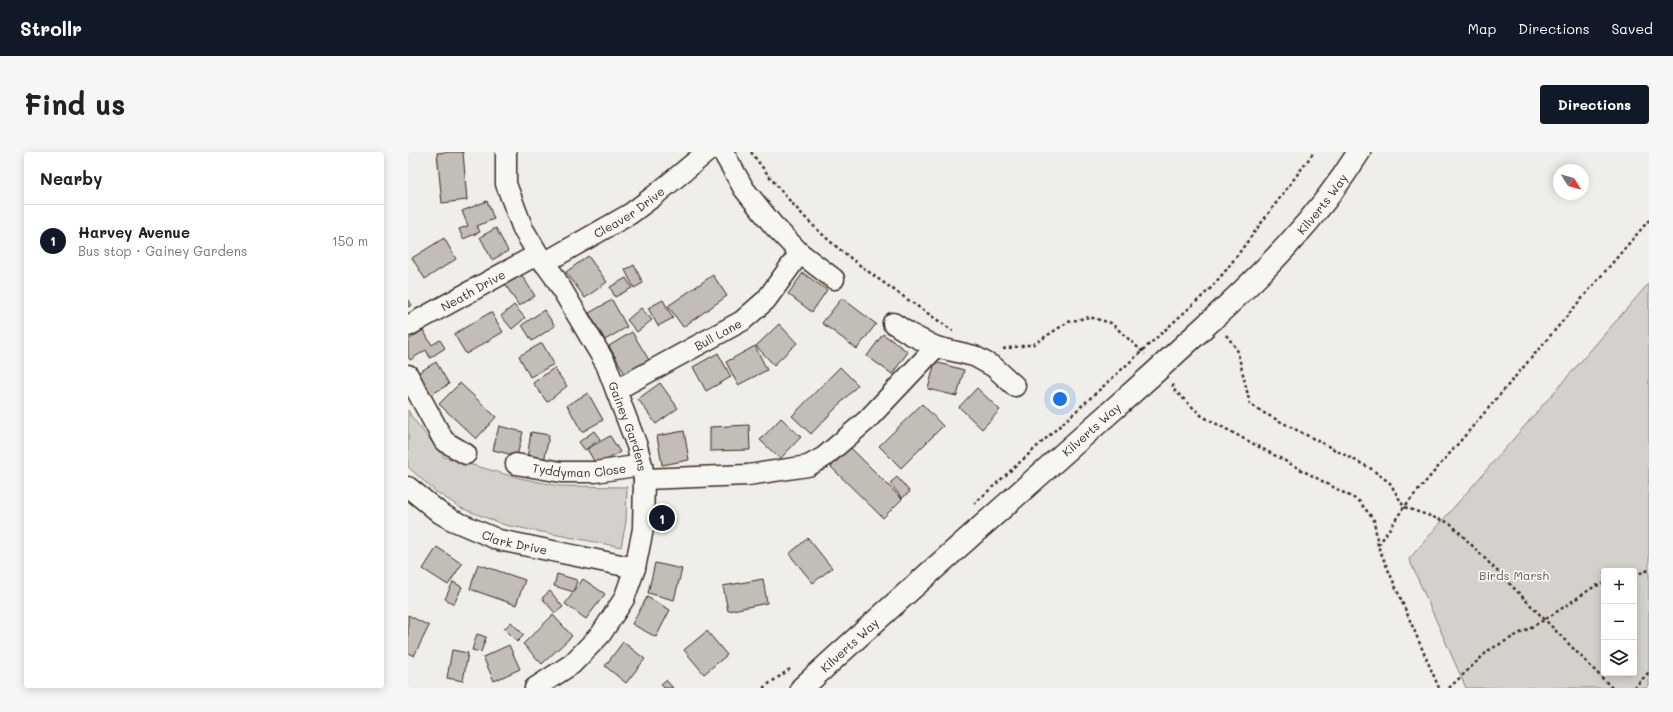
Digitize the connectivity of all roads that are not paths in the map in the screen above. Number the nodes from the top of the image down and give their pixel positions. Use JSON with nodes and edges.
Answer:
{"nodes":[{"id":1,"x":506,"y":152,"type":"edge"},
{"id":2,"x":707,"y":152,"type":"edge"},
{"id":3,"x":723,"y":152,"type":"edge"},
{"id":4,"x":1360,"y":152,"type":"edge"},
{"id":5,"x":800,"y":253,"type":"junction"},
{"id":6,"x":541,"y":258,"type":"junction"},
{"id":7,"x":834,"y":280,"type":"dead end"},
{"id":8,"x":893,"y":322,"type":"dead end"},
{"id":9,"x":408,"y":326,"type":"edge"},
{"id":10,"x":936,"y":347,"type":"junction"},
{"id":11,"x":408,"y":375,"type":"edge"},
{"id":12,"x":1015,"y":386,"type":"dead end"},
{"id":13,"x":616,"y":390,"type":"junction"},
{"id":14,"x":466,"y":454,"type":"dead end"},
{"id":15,"x":516,"y":464,"type":"dead end"},
{"id":16,"x":643,"y":472,"type":"junction"},
{"id":17,"x":408,"y":487,"type":"edge"},
{"id":18,"x":635,"y":568,"type":"junction"},
{"id":19,"x":535,"y":688,"type":"edge"},
{"id":20,"x":802,"y":688,"type":"edge"}],
"edges":[{"from":1,"to":6,"type":"street","name":"Gainey Gardens"},
{"from":2,"to":6,"type":"street","name":"Cleaver Drive"},
{"from":3,"to":5,"type":"street"},
{"from":4,"to":20,"type":"main road","name":"Kilverts Way"},
{"from":5,"to":7,"type":"street"},
{"from":5,"to":13,"type":"street","name":"Bull Lane"},
{"from":6,"to":9,"type":"street","name":"Neath Drive"},
{"from":6,"to":13,"type":"street","name":"Gainey Gardens"},
{"from":8,"to":10,"type":"street"},
{"from":10,"to":12,"type":"street"},
{"from":10,"to":16,"type":"street","name":"Tyddyman Close"},
{"from":11,"to":14,"type":"street"},
{"from":13,"to":16,"type":"street","name":"Gainey Gardens"},
{"from":15,"to":16,"type":"street","name":"Tyddyman Close"},
{"from":16,"to":18,"type":"street","name":"Gainey Gardens"},
{"from":17,"to":18,"type":"street","name":"Clark Drive"},
{"from":18,"to":19,"type":"street","name":"Gainey Gardens"}]}
